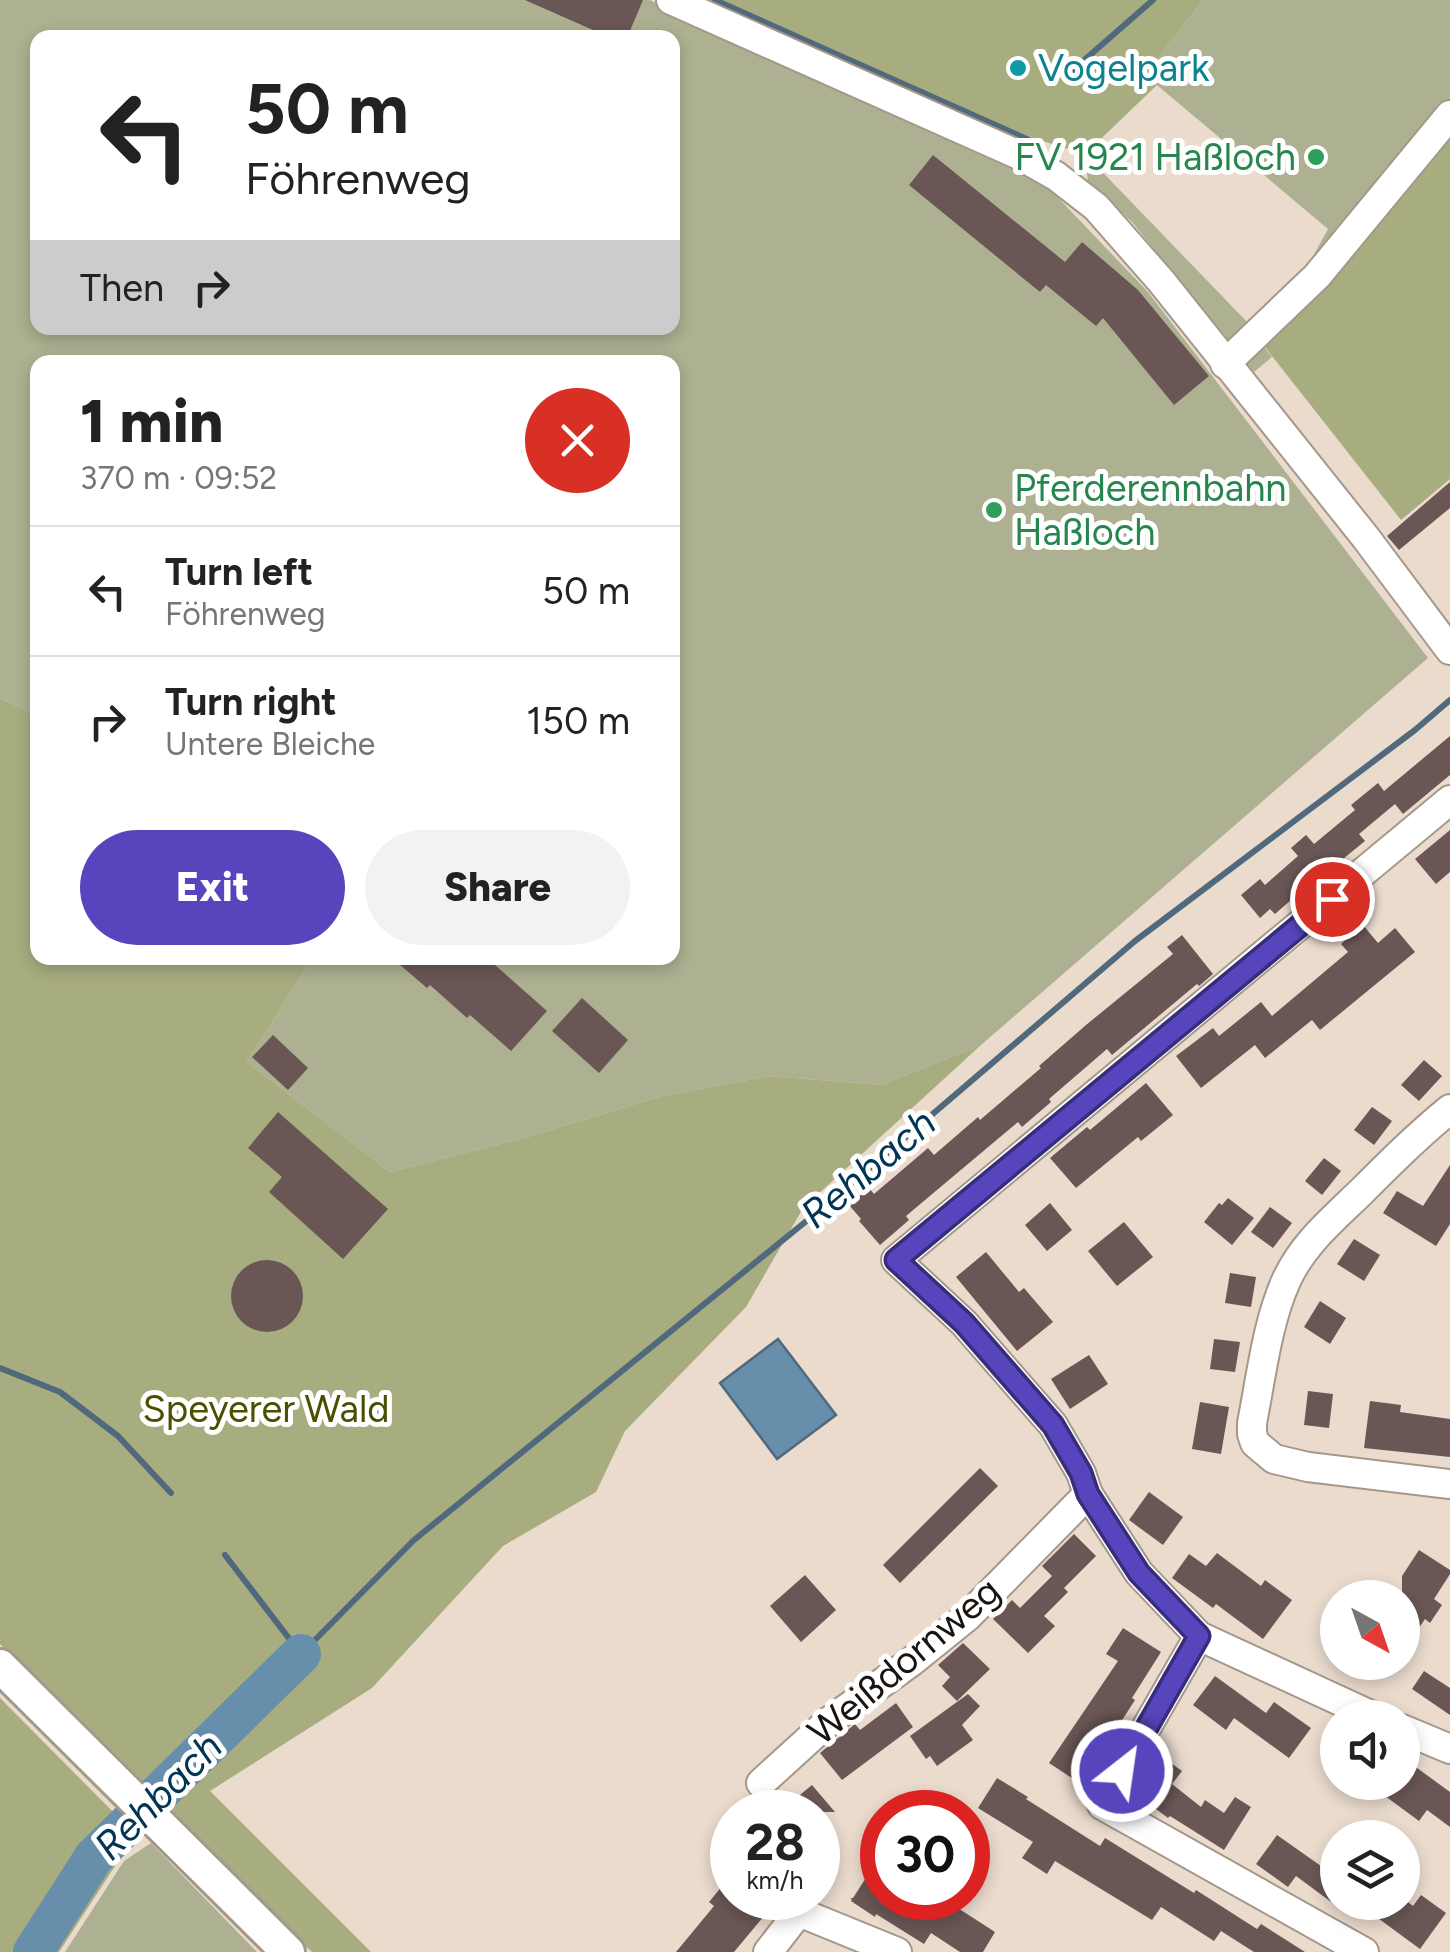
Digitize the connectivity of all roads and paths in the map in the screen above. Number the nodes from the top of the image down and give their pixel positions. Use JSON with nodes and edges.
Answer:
{"nodes":[{"id":1,"x":671,"y":0,"type":"edge"},
{"id":2,"x":1450,"y":115,"type":"edge"},
{"id":3,"x":1226,"y":364,"type":"junction"},
{"id":4,"x":1450,"y":650,"type":"edge"},
{"id":5,"x":1450,"y":800,"type":"edge"},
{"id":6,"x":1450,"y":1109,"type":"edge"},
{"id":7,"x":1450,"y":1484,"type":"edge"},
{"id":8,"x":1088,"y":1494,"type":"junction"},
{"id":9,"x":1199,"y":1636,"type":"junction"},
{"id":10,"x":0,"y":1666,"type":"edge"},
{"id":11,"x":1338,"y":1700,"type":"edge"},
{"id":12,"x":1420,"y":1737,"type":"edge"},
{"id":13,"x":1450,"y":1750,"type":"edge"},
{"id":14,"x":761,"y":1783,"type":"dead end"},
{"id":15,"x":288,"y":1952,"type":"edge"},
{"id":16,"x":768,"y":1952,"type":"edge"},
{"id":17,"x":897,"y":1952,"type":"edge"},
{"id":18,"x":1364,"y":1952,"type":"edge"}],
"edges":[{"from":1,"to":3,"type":"street"},
{"from":2,"to":3,"type":"street"},
{"from":3,"to":4,"type":"street"},
{"from":5,"to":8,"type":"street"},
{"from":6,"to":7,"type":"street"},
{"from":8,"to":9,"type":"street"},
{"from":8,"to":14,"type":"street","name":"Weißdornweg"},
{"from":9,"to":11,"type":"street"},
{"from":9,"to":18,"type":"street"},
{"from":10,"to":15,"type":"main road"},
{"from":12,"to":13,"type":"street"},
{"from":16,"to":17,"type":"street"}]}
